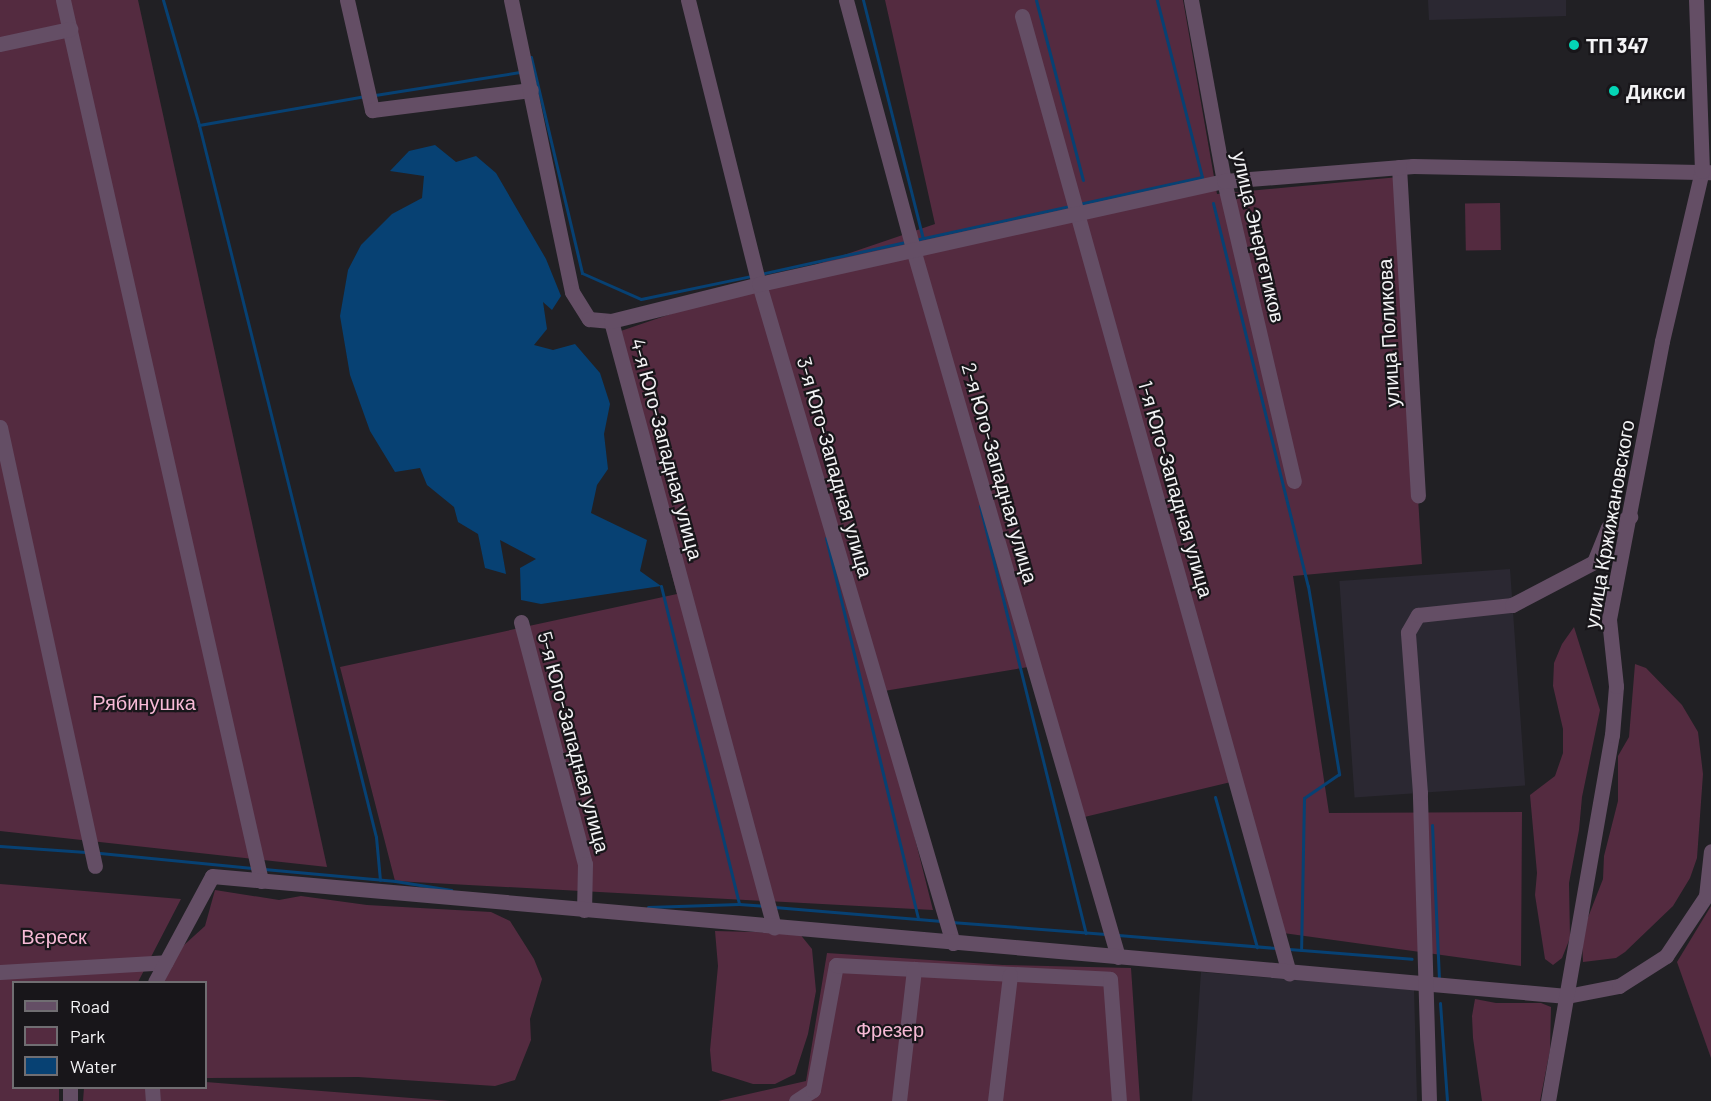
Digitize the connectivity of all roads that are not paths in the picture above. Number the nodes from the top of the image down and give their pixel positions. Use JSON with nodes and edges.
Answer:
{"nodes":[{"id":1,"x":63,"y":0,"type":"edge"},
{"id":2,"x":347,"y":0,"type":"edge"},
{"id":3,"x":511,"y":0,"type":"edge"},
{"id":4,"x":688,"y":0,"type":"edge"},
{"id":5,"x":846,"y":0,"type":"edge"},
{"id":6,"x":1191,"y":0,"type":"edge"},
{"id":7,"x":1696,"y":0,"type":"edge"},
{"id":8,"x":1022,"y":16,"type":"dead end"},
{"id":9,"x":70,"y":29,"type":"junction"},
{"id":10,"x":0,"y":44,"type":"edge"},
{"id":11,"x":531,"y":90,"type":"junction"},
{"id":12,"x":1399,"y":167,"type":"junction"},
{"id":13,"x":1706,"y":172,"type":"edge"},
{"id":14,"x":1224,"y":181,"type":"junction"},
{"id":15,"x":1077,"y":213,"type":"junction"},
{"id":16,"x":912,"y":249,"type":"junction"},
{"id":17,"x":759,"y":284,"type":"junction"},
{"id":18,"x":611,"y":321,"type":"junction"},
{"id":19,"x":0,"y":427,"type":"edge"},
{"id":20,"x":1294,"y":481,"type":"dead end"},
{"id":21,"x":1418,"y":495,"type":"dead end"},
{"id":22,"x":1630,"y":517,"type":"junction"},
{"id":23,"x":521,"y":622,"type":"dead end"},
{"id":24,"x":1711,"y":851,"type":"edge"},
{"id":25,"x":96,"y":866,"type":"dead end"},
{"id":26,"x":261,"y":881,"type":"junction"},
{"id":27,"x":584,"y":910,"type":"junction"},
{"id":28,"x":774,"y":927,"type":"junction"},
{"id":29,"x":953,"y":943,"type":"junction"},
{"id":30,"x":985,"y":945,"type":"junction"},
{"id":31,"x":1118,"y":957,"type":"junction"},
{"id":32,"x":166,"y":962,"type":"junction"},
{"id":33,"x":914,"y":969,"type":"junction"},
{"id":34,"x":0,"y":972,"type":"edge"},
{"id":35,"x":978,"y":973,"type":"junction"},
{"id":36,"x":1289,"y":973,"type":"junction"},
{"id":37,"x":1010,"y":975,"type":"junction"},
{"id":38,"x":155,"y":981,"type":"edge"},
{"id":39,"x":1427,"y":985,"type":"junction"},
{"id":40,"x":1567,"y":996,"type":"junction"},
{"id":41,"x":796,"y":1101,"type":"edge"},
{"id":42,"x":899,"y":1101,"type":"edge"},
{"id":43,"x":995,"y":1101,"type":"edge"},
{"id":44,"x":1119,"y":1101,"type":"edge"},
{"id":45,"x":1429,"y":1101,"type":"edge"},
{"id":46,"x":1548,"y":1101,"type":"edge"}],
"edges":[{"from":1,"to":9,"type":"street"},
{"from":2,"to":11,"type":"street"},
{"from":3,"to":11,"type":"street","name":"4-я Юго-Западная улица"},
{"from":4,"to":17,"type":"street","name":"3-я Юго-Западная улица"},
{"from":5,"to":16,"type":"street","name":"2-я Юго-Западная улица"},
{"from":6,"to":14,"type":"street","name":"улица Энергетиков"},
{"from":7,"to":13,"type":"street","name":"улица Кржижановского"},
{"from":8,"to":15,"type":"street","name":"1-я Юго-Западная улица"},
{"from":9,"to":10,"type":"street"},
{"from":9,"to":26,"type":"street"},
{"from":11,"to":18,"type":"street","name":"4-я Юго-Западная улица"},
{"from":12,"to":13,"type":"street"},
{"from":12,"to":14,"type":"street"},
{"from":12,"to":21,"type":"street","name":"улица Поликова"},
{"from":13,"to":22,"type":"street","name":"улица Кржижановского"},
{"from":14,"to":15,"type":"street"},
{"from":14,"to":20,"type":"street","name":"улица Энергетиков"},
{"from":15,"to":16,"type":"street"},
{"from":15,"to":36,"type":"street","name":"1-я Юго-Западная улица"},
{"from":16,"to":17,"type":"street"},
{"from":16,"to":31,"type":"street","name":"2-я Юго-Западная улица"},
{"from":17,"to":18,"type":"street"},
{"from":17,"to":29,"type":"street","name":"3-я Юго-Западная улица"},
{"from":18,"to":28,"type":"street","name":"4-я Юго-Западная улица"},
{"from":19,"to":25,"type":"street"},
{"from":22,"to":39,"type":"street"},
{"from":22,"to":40,"type":"street","name":"улица Кржижановского"},
{"from":23,"to":27,"type":"street","name":"5-я Юго-Западная улица"},
{"from":24,"to":40,"type":"street"},
{"from":26,"to":27,"type":"street"},
{"from":26,"to":32,"type":"street"},
{"from":27,"to":28,"type":"street"},
{"from":28,"to":29,"type":"street"},
{"from":29,"to":30,"type":"street"},
{"from":30,"to":31,"type":"street"},
{"from":30,"to":35,"type":"street"},
{"from":31,"to":36,"type":"street"},
{"from":32,"to":34,"type":"street"},
{"from":32,"to":38,"type":"street"},
{"from":33,"to":35,"type":"street"},
{"from":33,"to":41,"type":"street"},
{"from":33,"to":42,"type":"street"},
{"from":35,"to":37,"type":"street"},
{"from":36,"to":39,"type":"street"},
{"from":37,"to":43,"type":"street"},
{"from":37,"to":44,"type":"street"},
{"from":39,"to":40,"type":"street"},
{"from":39,"to":45,"type":"street"},
{"from":40,"to":46,"type":"street","name":"улица Кржижановского"}]}
